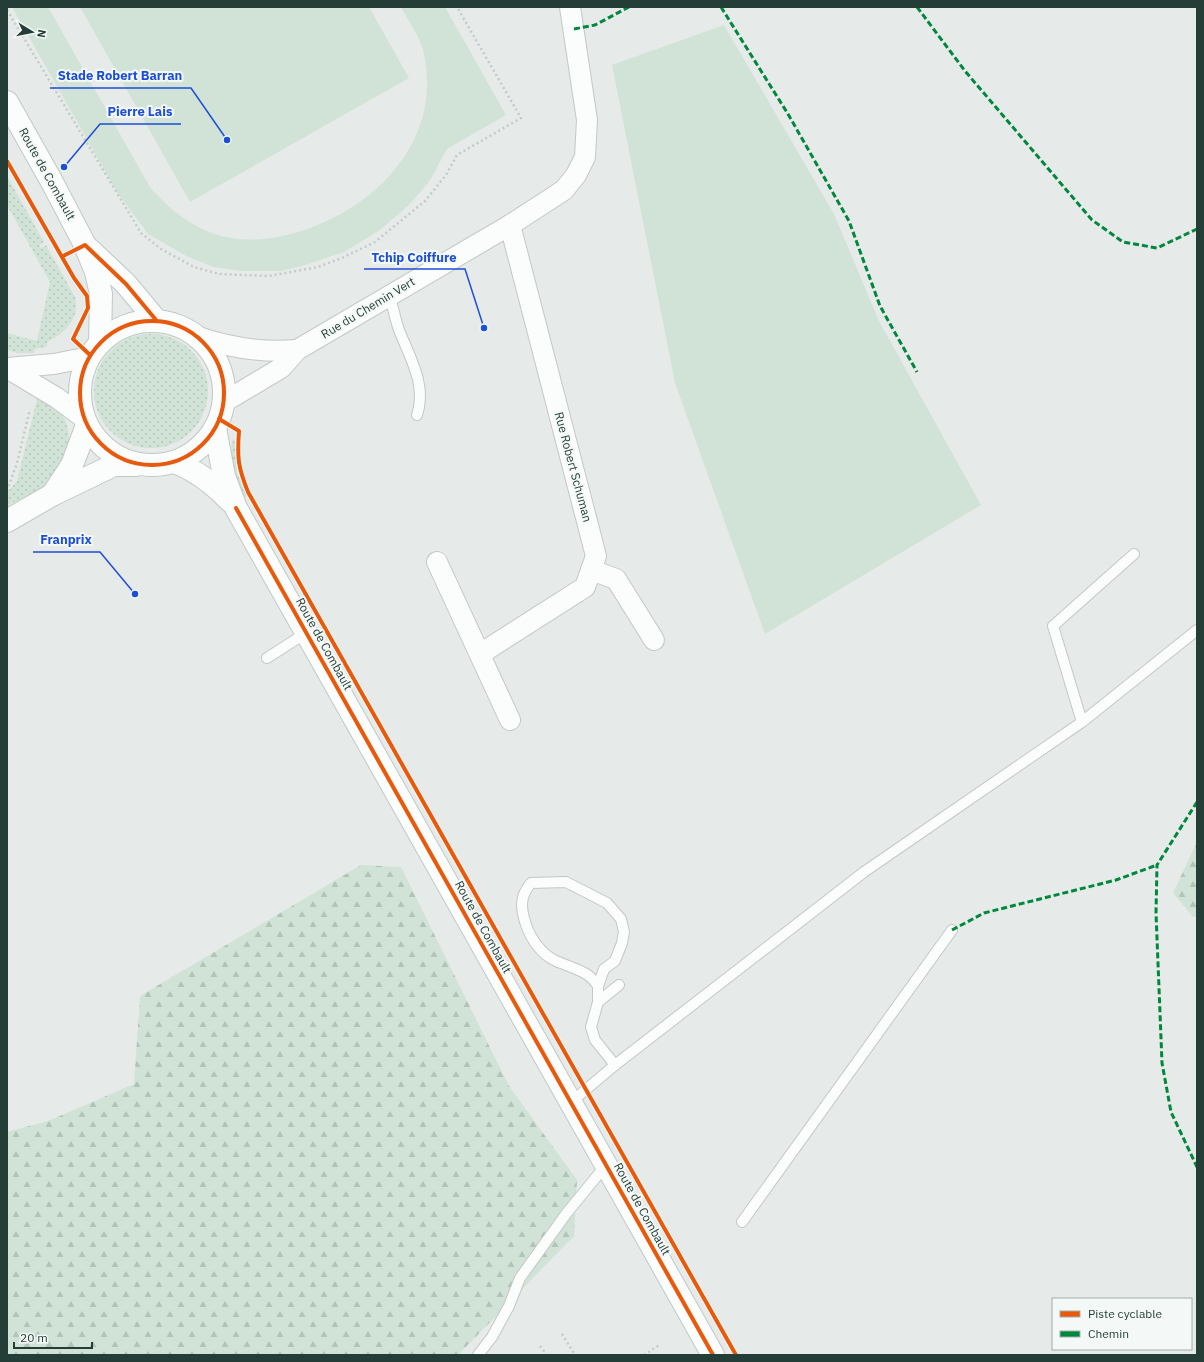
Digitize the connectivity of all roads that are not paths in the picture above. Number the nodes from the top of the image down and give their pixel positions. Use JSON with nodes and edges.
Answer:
{"nodes":[{"id":1,"x":570,"y":7,"type":"edge"},
{"id":2,"x":7,"y":102,"type":"edge"},
{"id":3,"x":510,"y":226,"type":"junction"},
{"id":4,"x":85,"y":245,"type":"junction"},
{"id":5,"x":389,"y":295,"type":"junction"},
{"id":6,"x":156,"y":320,"type":"junction"},
{"id":7,"x":198,"y":337,"type":"junction"},
{"id":8,"x":95,"y":349,"type":"junction"},
{"id":9,"x":297,"y":350,"type":"junction"},
{"id":10,"x":7,"y":368,"type":"edge"},
{"id":11,"x":224,"y":402,"type":"junction"},
{"id":12,"x":417,"y":415,"type":"dead end"},
{"id":13,"x":86,"y":422,"type":"junction"},
{"id":14,"x":215,"y":428,"type":"junction"},
{"id":15,"x":175,"y":462,"type":"junction"},
{"id":16,"x":148,"y":465,"type":"junction"},
{"id":17,"x":52,"y":495,"type":"junction"},
{"id":18,"x":236,"y":508,"type":"junction"},
{"id":19,"x":7,"y":521,"type":"edge"},
{"id":20,"x":1134,"y":554,"type":"dead end"},
{"id":21,"x":437,"y":562,"type":"dead end"},
{"id":22,"x":591,"y":570,"type":"junction"},
{"id":23,"x":1197,"y":630,"type":"edge"},
{"id":24,"x":306,"y":633,"type":"junction"},
{"id":25,"x":654,"y":640,"type":"dead end"},
{"id":26,"x":480,"y":654,"type":"junction"},
{"id":27,"x":267,"y":658,"type":"dead end"},
{"id":28,"x":510,"y":720,"type":"dead end"},
{"id":29,"x":1082,"y":722,"type":"junction"},
{"id":30,"x":952,"y":930,"type":"dead end"},
{"id":31,"x":619,"y":985,"type":"dead end"},
{"id":32,"x":598,"y":986,"type":"junction"},
{"id":33,"x":598,"y":1002,"type":"junction"},
{"id":34,"x":615,"y":1065,"type":"junction"},
{"id":35,"x":570,"y":1103,"type":"junction"},
{"id":36,"x":606,"y":1165,"type":"junction"},
{"id":37,"x":742,"y":1222,"type":"dead end"},
{"id":38,"x":478,"y":1355,"type":"edge"},
{"id":39,"x":714,"y":1355,"type":"edge"}],
"edges":[{"from":1,"to":3,"type":"street","name":"Rue du Chemin Vert"},
{"from":2,"to":4,"type":"street","name":"Route de Combault"},
{"from":3,"to":5,"type":"street","name":"Rue du Chemin Vert"},
{"from":3,"to":22,"type":"street","name":"Rue Robert Schuman"},
{"from":4,"to":6,"type":"street","name":"Route de Combault"},
{"from":4,"to":8,"type":"street","name":"Route de Combault"},
{"from":5,"to":9,"type":"street","name":"Rue du Chemin Vert"},
{"from":5,"to":12,"type":"lane"},
{"from":6,"to":7,"type":"street","name":"Route de Combault"},
{"from":6,"to":8,"type":"street","name":"Route de Combault"},
{"from":7,"to":9,"type":"street","name":"Rue du Chemin Vert"},
{"from":7,"to":11,"type":"street","name":"Route de Combault"},
{"from":8,"to":10,"type":"street"},
{"from":8,"to":13,"type":"street","name":"Route de Combault"},
{"from":9,"to":11,"type":"street","name":"Rue du Chemin Vert"},
{"from":10,"to":13,"type":"street"},
{"from":11,"to":14,"type":"street","name":"Route de Combault"},
{"from":13,"to":16,"type":"street","name":"Route de Combault"},
{"from":13,"to":17,"type":"street"},
{"from":14,"to":15,"type":"street","name":"Route de Combault"},
{"from":14,"to":18,"type":"street","name":"Route de Combault"},
{"from":15,"to":16,"type":"street","name":"Route de Combault"},
{"from":15,"to":18,"type":"street","name":"Route de Combault"},
{"from":16,"to":17,"type":"street"},
{"from":17,"to":19,"type":"street"},
{"from":18,"to":24,"type":"street","name":"Route de Combault"},
{"from":20,"to":29,"type":"lane"},
{"from":21,"to":26,"type":"street"},
{"from":22,"to":25,"type":"street"},
{"from":22,"to":26,"type":"street","name":"Rue Robert Schuman"},
{"from":23,"to":29,"type":"lane"},
{"from":24,"to":27,"type":"lane"},
{"from":24,"to":35,"type":"street","name":"Route de Combault"},
{"from":26,"to":28,"type":"street"},
{"from":29,"to":34,"type":"lane"},
{"from":30,"to":37,"type":"lane"},
{"from":31,"to":33,"type":"lane"},
{"from":32,"to":32,"type":"lane"},
{"from":32,"to":33,"type":"lane"},
{"from":33,"to":34,"type":"lane"},
{"from":34,"to":35,"type":"lane"},
{"from":35,"to":36,"type":"street","name":"Route de Combault"},
{"from":36,"to":38,"type":"lane"},
{"from":36,"to":39,"type":"street","name":"Route de Combault"}]}
